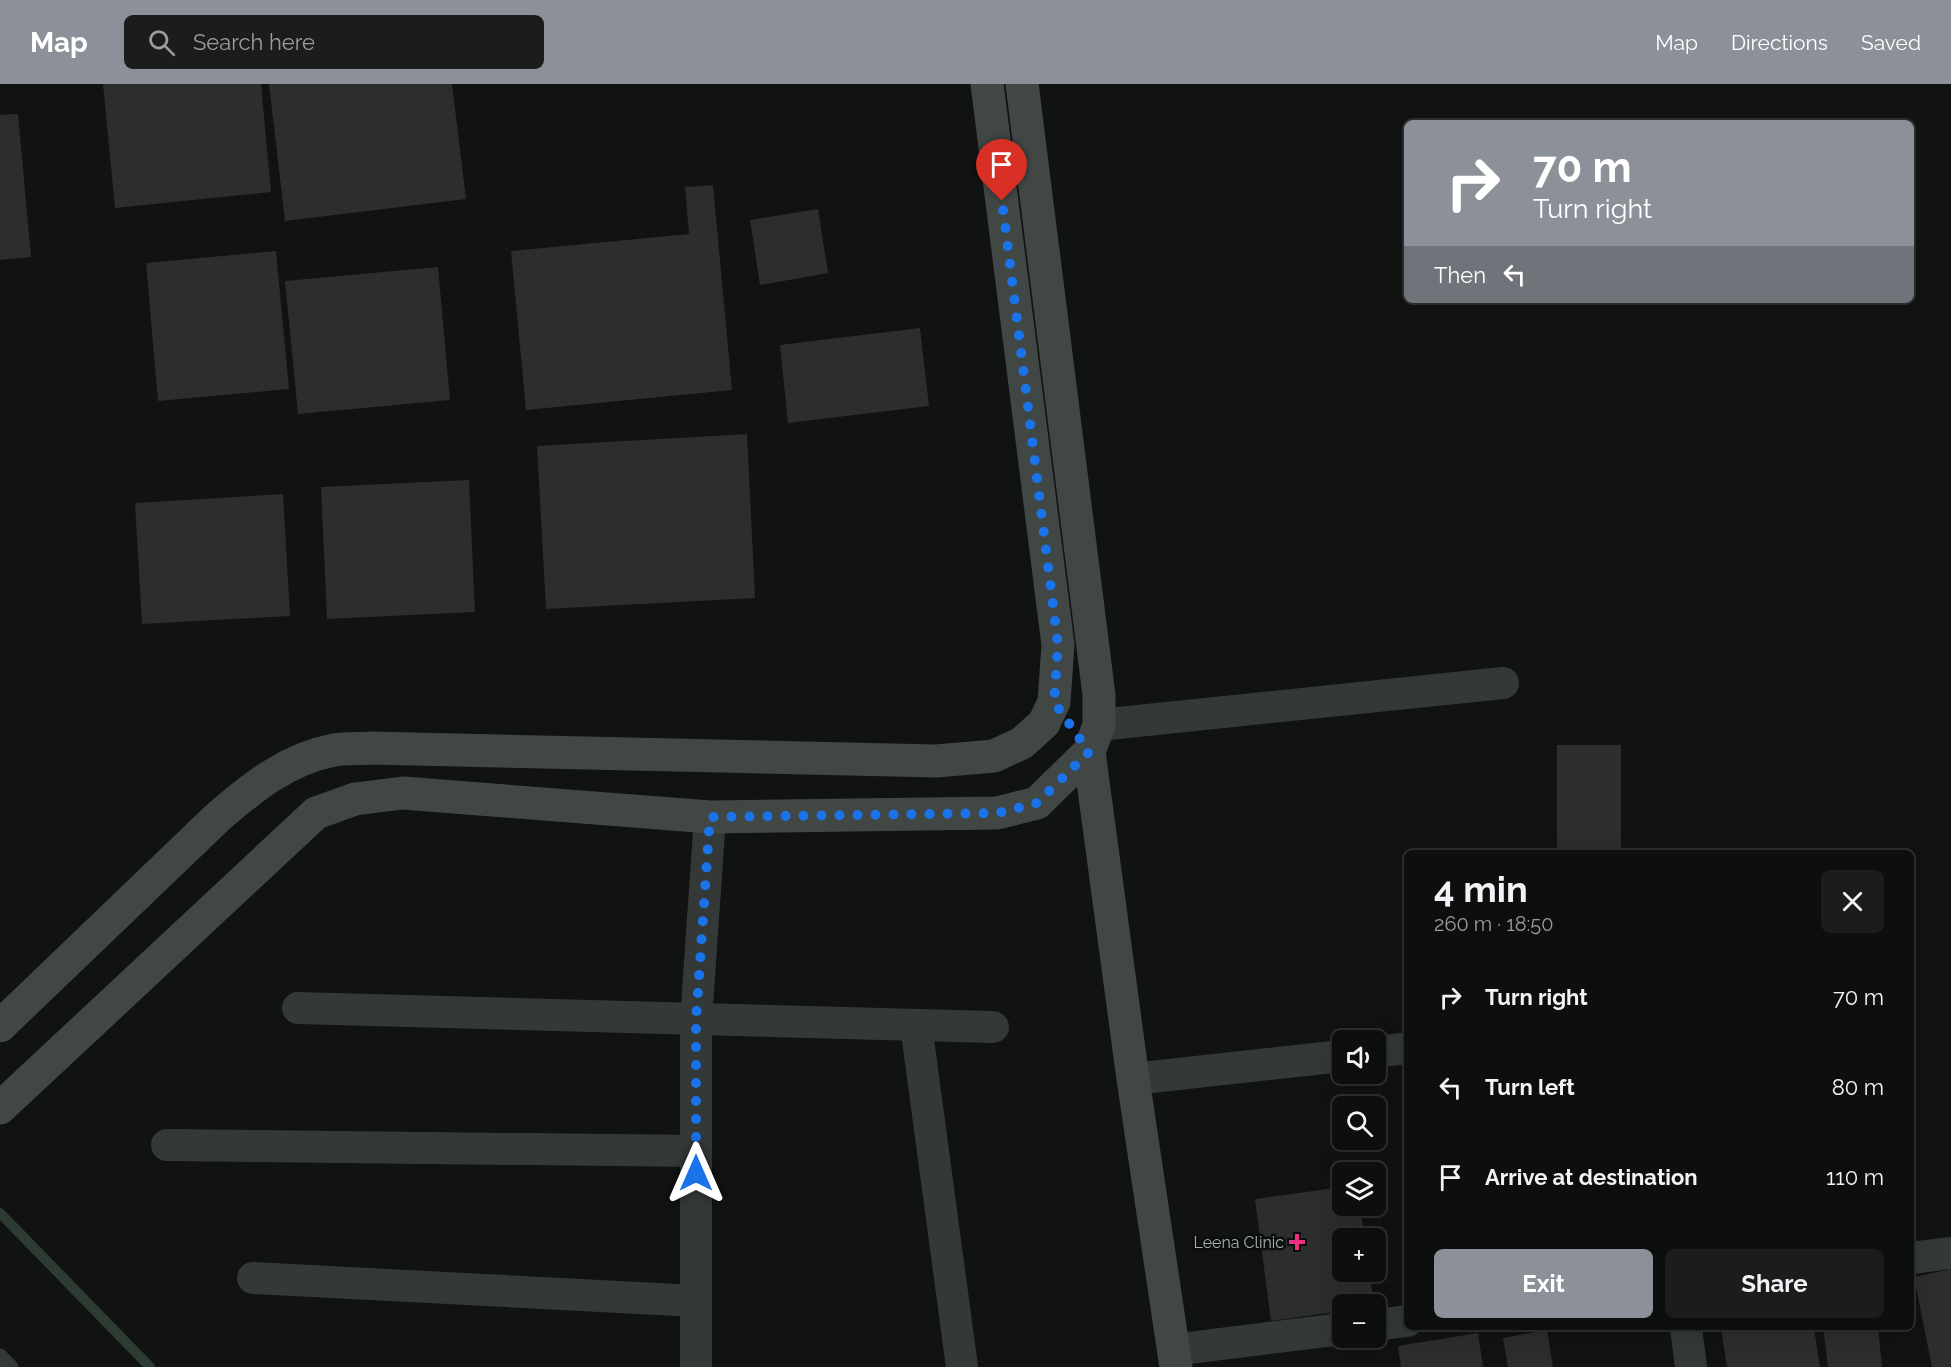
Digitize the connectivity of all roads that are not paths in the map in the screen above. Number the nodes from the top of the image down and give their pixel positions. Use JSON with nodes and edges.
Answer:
{"nodes":[{"id":1,"x":987,"y":84,"type":"edge"},
{"id":2,"x":1022,"y":84,"type":"edge"},
{"id":3,"x":1503,"y":683,"type":"dead end"},
{"id":4,"x":1054,"y":702,"type":"junction"},
{"id":5,"x":1094,"y":738,"type":"junction"},
{"id":6,"x":710,"y":817,"type":"junction"},
{"id":7,"x":298,"y":1008,"type":"dead end"},
{"id":8,"x":696,"y":1020,"type":"junction"},
{"id":9,"x":916,"y":1025,"type":"junction"},
{"id":10,"x":0,"y":1026,"type":"edge"},
{"id":11,"x":993,"y":1027,"type":"dead end"},
{"id":12,"x":1404,"y":1048,"type":"edge"},
{"id":13,"x":1386,"y":1051,"type":"edge"},
{"id":14,"x":1332,"y":1057,"type":"edge"},
{"id":15,"x":1133,"y":1079,"type":"junction"},
{"id":16,"x":0,"y":1108,"type":"edge"},
{"id":17,"x":167,"y":1145,"type":"dead end"},
{"id":18,"x":696,"y":1151,"type":"junction"},
{"id":19,"x":1951,"y":1253,"type":"edge"},
{"id":20,"x":1914,"y":1258,"type":"edge"},
{"id":21,"x":253,"y":1278,"type":"dead end"},
{"id":22,"x":696,"y":1301,"type":"junction"},
{"id":23,"x":1404,"y":1321,"type":"edge"},
{"id":24,"x":1386,"y":1324,"type":"edge"},
{"id":25,"x":1686,"y":1330,"type":"edge"},
{"id":26,"x":1332,"y":1331,"type":"edge"},
{"id":27,"x":0,"y":1356,"type":"edge"},
{"id":28,"x":1174,"y":1359,"type":"edge"},
{"id":29,"x":11,"y":1367,"type":"edge"},
{"id":30,"x":696,"y":1367,"type":"edge"},
{"id":31,"x":962,"y":1367,"type":"edge"},
{"id":32,"x":1691,"y":1367,"type":"edge"}],
"edges":[{"from":1,"to":4,"type":"main road"},
{"from":2,"to":5,"type":"main road"},
{"from":3,"to":5,"type":"street"},
{"from":4,"to":5,"type":"main road"},
{"from":4,"to":10,"type":"main road"},
{"from":5,"to":6,"type":"main road"},
{"from":5,"to":15,"type":"main road"},
{"from":6,"to":8,"type":"street"},
{"from":6,"to":16,"type":"main road"},
{"from":7,"to":8,"type":"street"},
{"from":8,"to":9,"type":"street"},
{"from":8,"to":18,"type":"street"},
{"from":9,"to":11,"type":"street"},
{"from":9,"to":31,"type":"street"},
{"from":12,"to":13,"type":"street"},
{"from":14,"to":15,"type":"street"},
{"from":15,"to":28,"type":"main road"},
{"from":17,"to":18,"type":"street"},
{"from":18,"to":22,"type":"street"},
{"from":19,"to":20,"type":"street"},
{"from":21,"to":22,"type":"street"},
{"from":22,"to":30,"type":"street"},
{"from":23,"to":24,"type":"street"},
{"from":25,"to":32,"type":"street"},
{"from":26,"to":28,"type":"street"},
{"from":27,"to":29,"type":"lane"}]}
